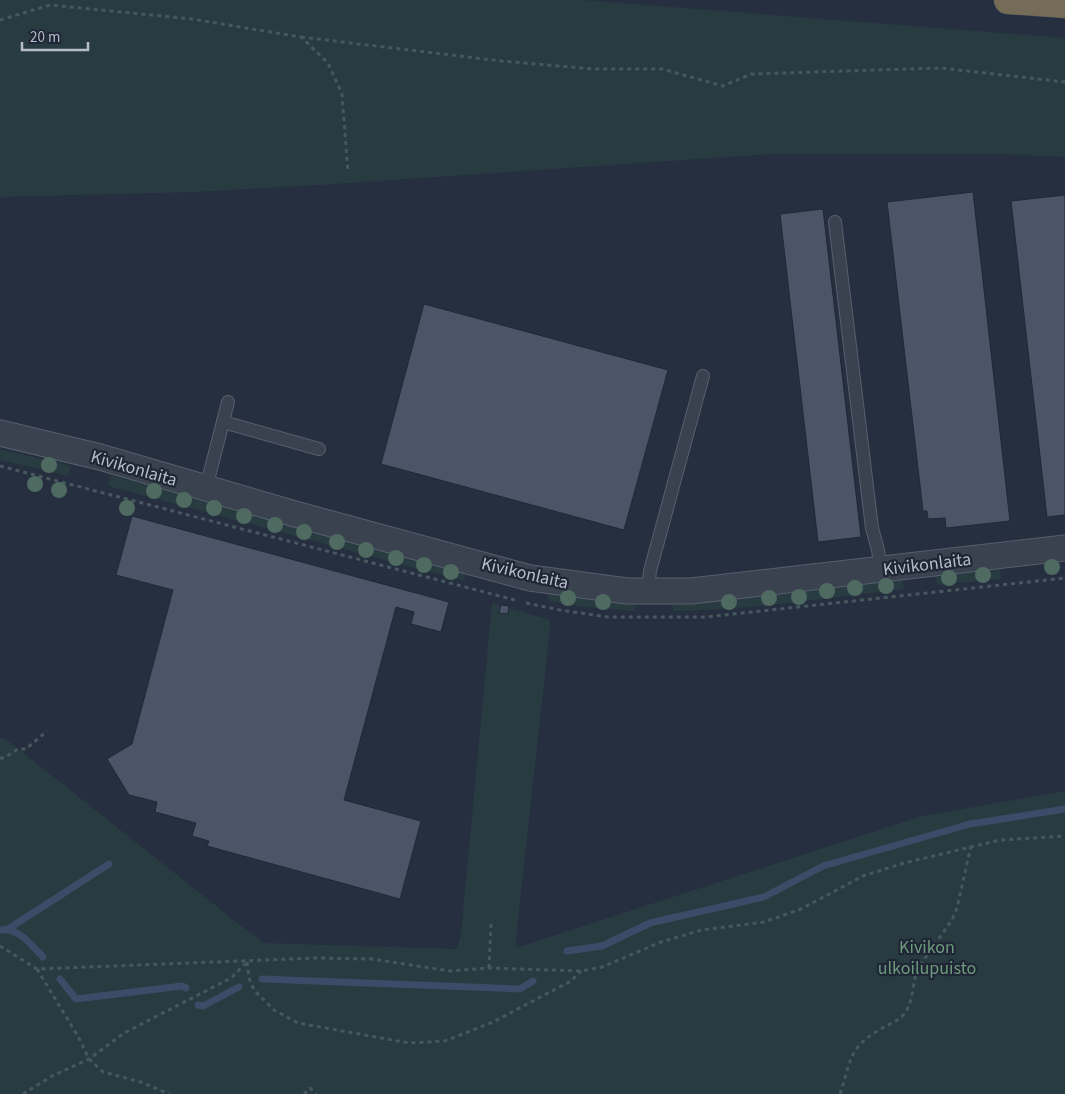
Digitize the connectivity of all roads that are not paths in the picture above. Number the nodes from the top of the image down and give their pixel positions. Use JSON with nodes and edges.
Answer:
{"nodes":[{"id":1,"x":1008,"y":0,"type":"edge"},
{"id":2,"x":1065,"y":4,"type":"edge"},
{"id":3,"x":835,"y":222,"type":"dead end"},
{"id":4,"x":703,"y":376,"type":"dead end"},
{"id":5,"x":228,"y":402,"type":"dead end"},
{"id":6,"x":223,"y":422,"type":"junction"},
{"id":7,"x":0,"y":433,"type":"edge"},
{"id":8,"x":319,"y":449,"type":"dead end"},
{"id":9,"x":206,"y":488,"type":"junction"},
{"id":10,"x":1065,"y":548,"type":"edge"},
{"id":11,"x":881,"y":570,"type":"junction"},
{"id":12,"x":648,"y":591,"type":"junction"}],
"edges":[{"from":1,"to":2,"type":"highway"},
{"from":3,"to":11,"type":"lane"},
{"from":4,"to":12,"type":"lane"},
{"from":5,"to":6,"type":"lane"},
{"from":6,"to":8,"type":"lane"},
{"from":6,"to":9,"type":"lane"},
{"from":7,"to":9,"type":"street","name":"Kivikonlaita"},
{"from":9,"to":12,"type":"street","name":"Kivikonlaita"},
{"from":10,"to":11,"type":"street","name":"Kivikonlaita"},
{"from":11,"to":12,"type":"street","name":"Kivikonlaita"}]}
